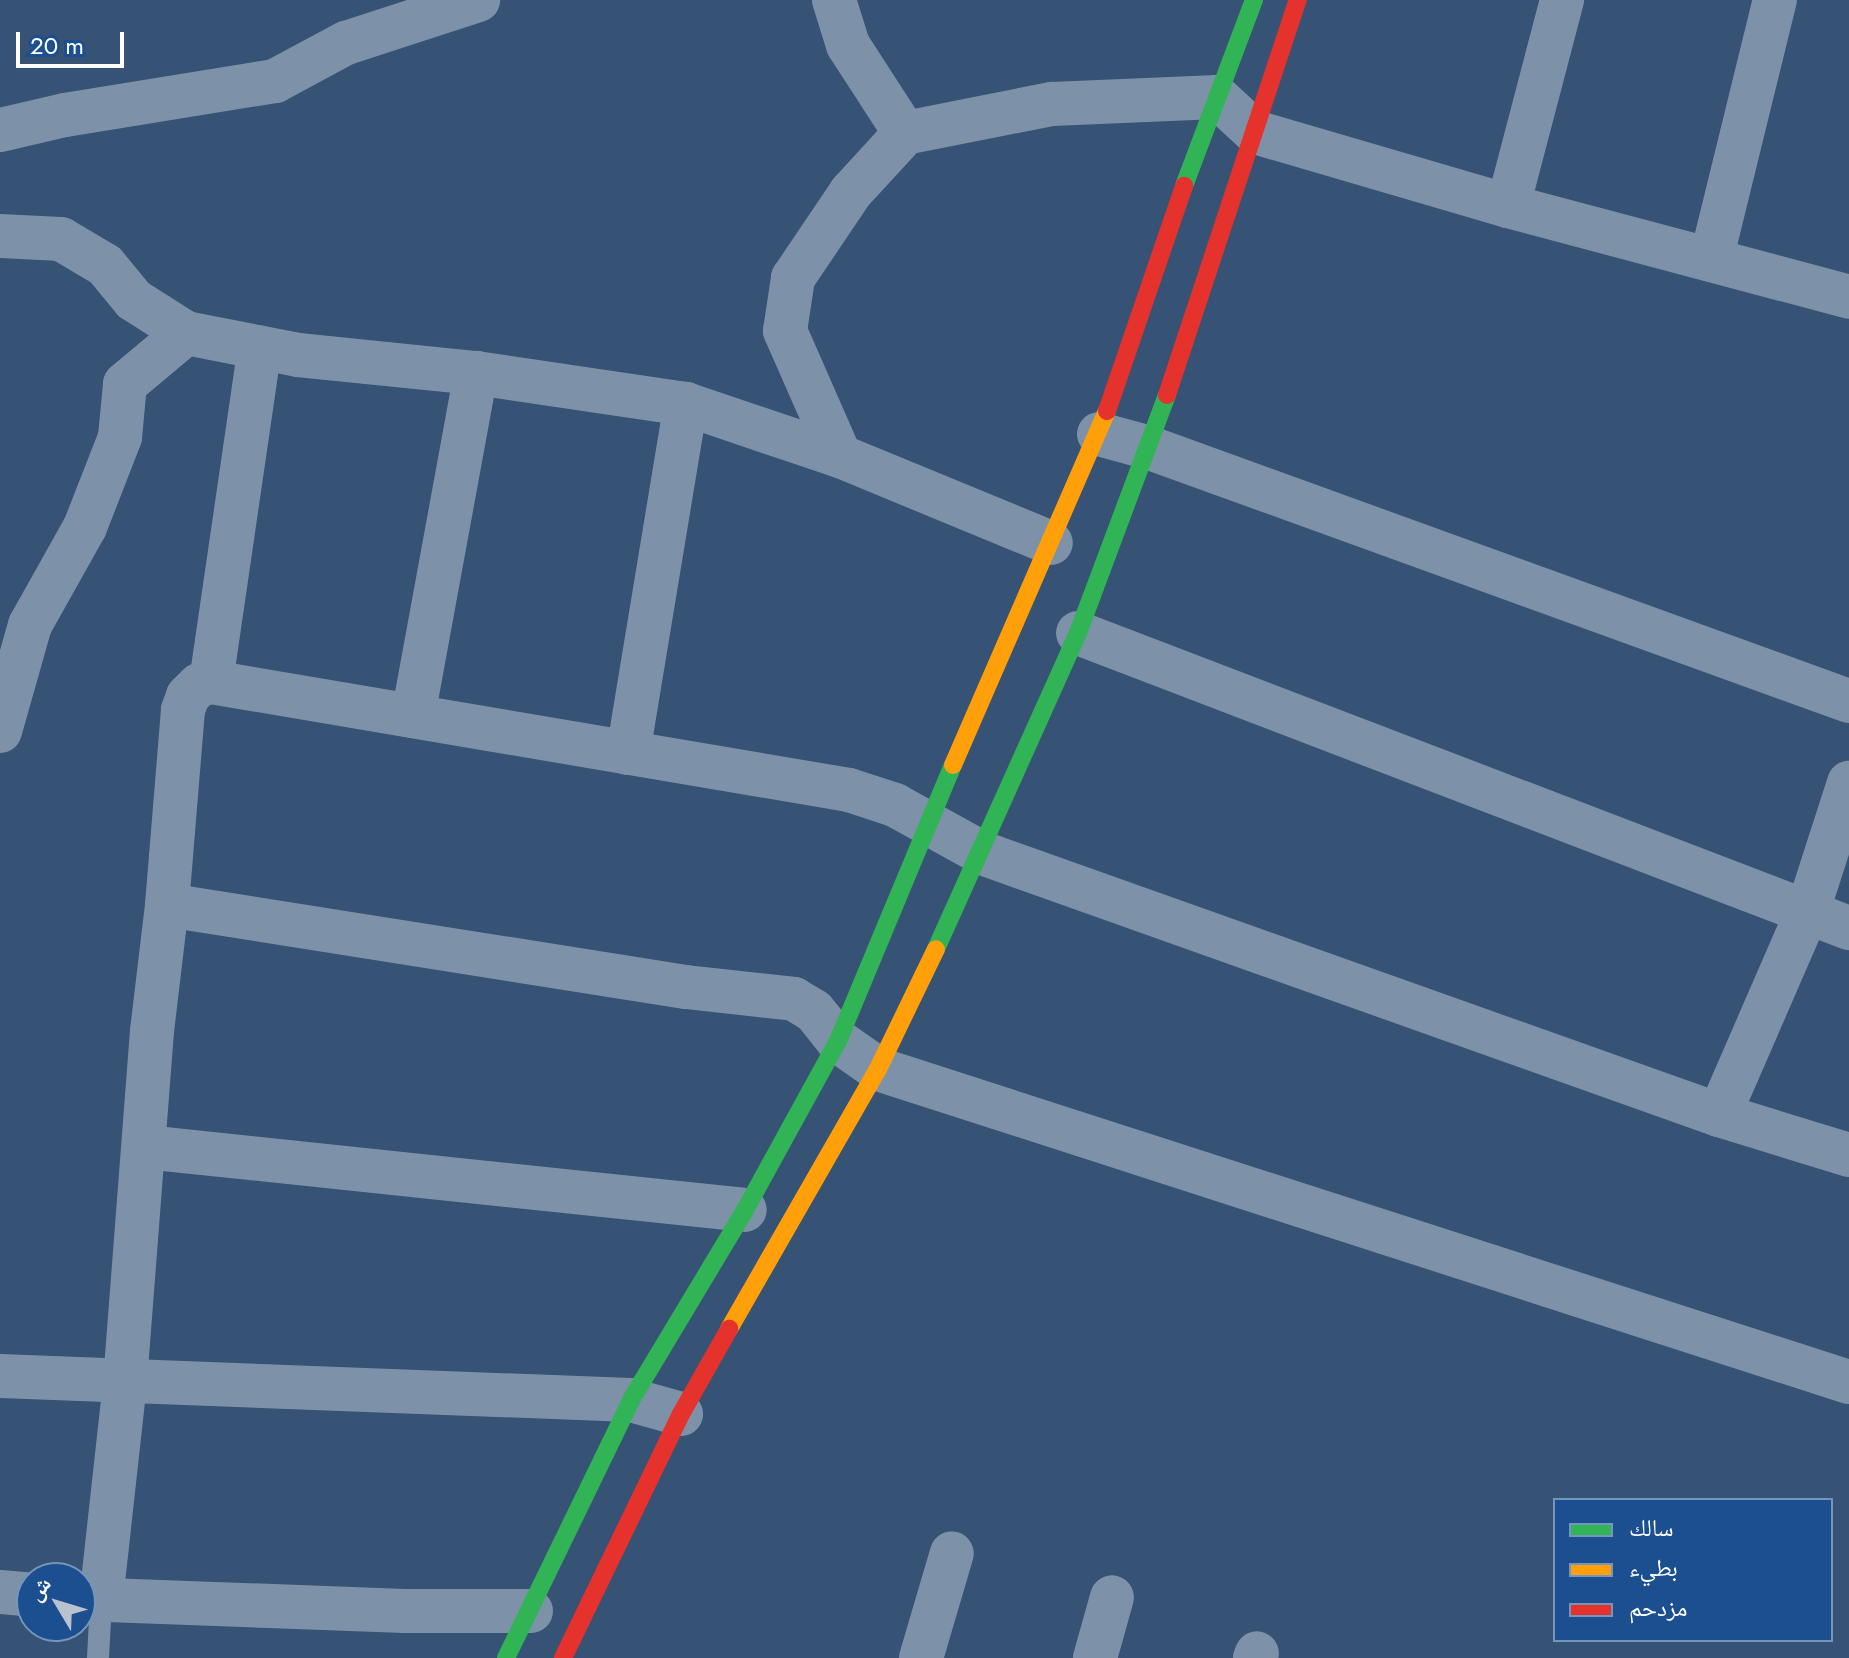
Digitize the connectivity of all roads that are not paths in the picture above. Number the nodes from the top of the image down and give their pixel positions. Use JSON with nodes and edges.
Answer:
{"nodes":[{"id":1,"x":478,"y":0,"type":"edge"},
{"id":2,"x":834,"y":0,"type":"edge"},
{"id":3,"x":1254,"y":0,"type":"edge"},
{"id":4,"x":1298,"y":0,"type":"edge"},
{"id":5,"x":1562,"y":0,"type":"edge"},
{"id":6,"x":1775,"y":0,"type":"edge"},
{"id":7,"x":1217,"y":97,"type":"junction"},
{"id":8,"x":0,"y":130,"type":"edge"},
{"id":9,"x":1255,"y":132,"type":"junction"},
{"id":10,"x":905,"y":133,"type":"junction"},
{"id":11,"x":1508,"y":206,"type":"junction"},
{"id":12,"x":0,"y":236,"type":"edge"},
{"id":13,"x":1711,"y":260,"type":"junction"},
{"id":14,"x":1849,"y":297,"type":"edge"},
{"id":15,"x":186,"y":333,"type":"junction"},
{"id":16,"x":260,"y":348,"type":"junction"},
{"id":17,"x":476,"y":373,"type":"junction"},
{"id":18,"x":686,"y":404,"type":"junction"},
{"id":19,"x":1099,"y":434,"type":"junction"},
{"id":20,"x":1150,"y":448,"type":"junction"},
{"id":21,"x":840,"y":456,"type":"junction"},
{"id":22,"x":1051,"y":543,"type":"junction"},
{"id":23,"x":1078,"y":633,"type":"junction"},
{"id":24,"x":211,"y":682,"type":"junction"},
{"id":25,"x":1849,"y":701,"type":"edge"},
{"id":26,"x":413,"y":716,"type":"junction"},
{"id":27,"x":0,"y":731,"type":"edge"},
{"id":28,"x":628,"y":753,"type":"junction"},
{"id":29,"x":1849,"y":783,"type":"edge"},
{"id":30,"x":928,"y":822,"type":"junction"},
{"id":31,"x":982,"y":853,"type":"junction"},
{"id":32,"x":167,"y":905,"type":"junction"},
{"id":33,"x":1807,"y":913,"type":"junction"},
{"id":34,"x":1849,"y":928,"type":"edge"},
{"id":35,"x":838,"y":1041,"type":"junction"},
{"id":36,"x":878,"y":1069,"type":"junction"},
{"id":37,"x":1719,"y":1115,"type":"junction"},
{"id":38,"x":145,"y":1147,"type":"junction"},
{"id":39,"x":1849,"y":1155,"type":"edge"},
{"id":40,"x":745,"y":1210,"type":"junction"},
{"id":41,"x":0,"y":1376,"type":"edge"},
{"id":42,"x":125,"y":1382,"type":"junction"},
{"id":43,"x":1849,"y":1382,"type":"edge"},
{"id":44,"x":631,"y":1400,"type":"junction"},
{"id":45,"x":681,"y":1414,"type":"junction"},
{"id":46,"x":952,"y":1553,"type":"dead end"},
{"id":47,"x":96,"y":1563,"type":"edge"},
{"id":48,"x":1112,"y":1597,"type":"dead end"},
{"id":49,"x":96,"y":1600,"type":"edge"},
{"id":50,"x":531,"y":1611,"type":"junction"},
{"id":51,"x":506,"y":1658,"type":"edge"},
{"id":52,"x":563,"y":1658,"type":"edge"},
{"id":53,"x":921,"y":1658,"type":"edge"},
{"id":54,"x":1095,"y":1658,"type":"edge"}],
"edges":[{"from":1,"to":8,"type":"street"},
{"from":2,"to":10,"type":"street"},
{"from":3,"to":7,"type":"main road"},
{"from":4,"to":9,"type":"main road"},
{"from":5,"to":11,"type":"street"},
{"from":6,"to":13,"type":"street"},
{"from":7,"to":9,"type":"street"},
{"from":7,"to":10,"type":"street"},
{"from":7,"to":19,"type":"main road"},
{"from":9,"to":11,"type":"street"},
{"from":9,"to":20,"type":"main road"},
{"from":10,"to":21,"type":"street"},
{"from":11,"to":13,"type":"street"},
{"from":12,"to":15,"type":"street"},
{"from":13,"to":14,"type":"street"},
{"from":15,"to":16,"type":"street"},
{"from":15,"to":27,"type":"street"},
{"from":16,"to":17,"type":"street"},
{"from":16,"to":24,"type":"street"},
{"from":17,"to":18,"type":"street"},
{"from":17,"to":26,"type":"street"},
{"from":18,"to":21,"type":"street"},
{"from":18,"to":28,"type":"street"},
{"from":19,"to":20,"type":"street"},
{"from":19,"to":22,"type":"main road"},
{"from":20,"to":23,"type":"main road"},
{"from":20,"to":25,"type":"street"},
{"from":21,"to":22,"type":"street"},
{"from":22,"to":30,"type":"main road"},
{"from":23,"to":31,"type":"main road"},
{"from":23,"to":33,"type":"street"},
{"from":24,"to":26,"type":"street"},
{"from":24,"to":32,"type":"street"},
{"from":26,"to":28,"type":"street"},
{"from":28,"to":30,"type":"street"},
{"from":29,"to":33,"type":"street"},
{"from":30,"to":31,"type":"street"},
{"from":30,"to":35,"type":"main road"},
{"from":31,"to":36,"type":"main road"},
{"from":31,"to":37,"type":"street"},
{"from":32,"to":35,"type":"street"},
{"from":32,"to":38,"type":"street"},
{"from":33,"to":34,"type":"street"},
{"from":33,"to":37,"type":"street"},
{"from":35,"to":36,"type":"street"},
{"from":35,"to":40,"type":"main road"},
{"from":36,"to":43,"type":"street"},
{"from":36,"to":45,"type":"main road"},
{"from":37,"to":39,"type":"street"},
{"from":38,"to":40,"type":"street"},
{"from":38,"to":42,"type":"street"},
{"from":40,"to":44,"type":"main road"},
{"from":41,"to":42,"type":"street"},
{"from":42,"to":44,"type":"street"},
{"from":42,"to":47,"type":"street"},
{"from":44,"to":45,"type":"street"},
{"from":44,"to":50,"type":"main road"},
{"from":45,"to":52,"type":"main road"},
{"from":46,"to":53,"type":"street"},
{"from":48,"to":54,"type":"street"},
{"from":49,"to":50,"type":"street"},
{"from":50,"to":51,"type":"main road"}]}
